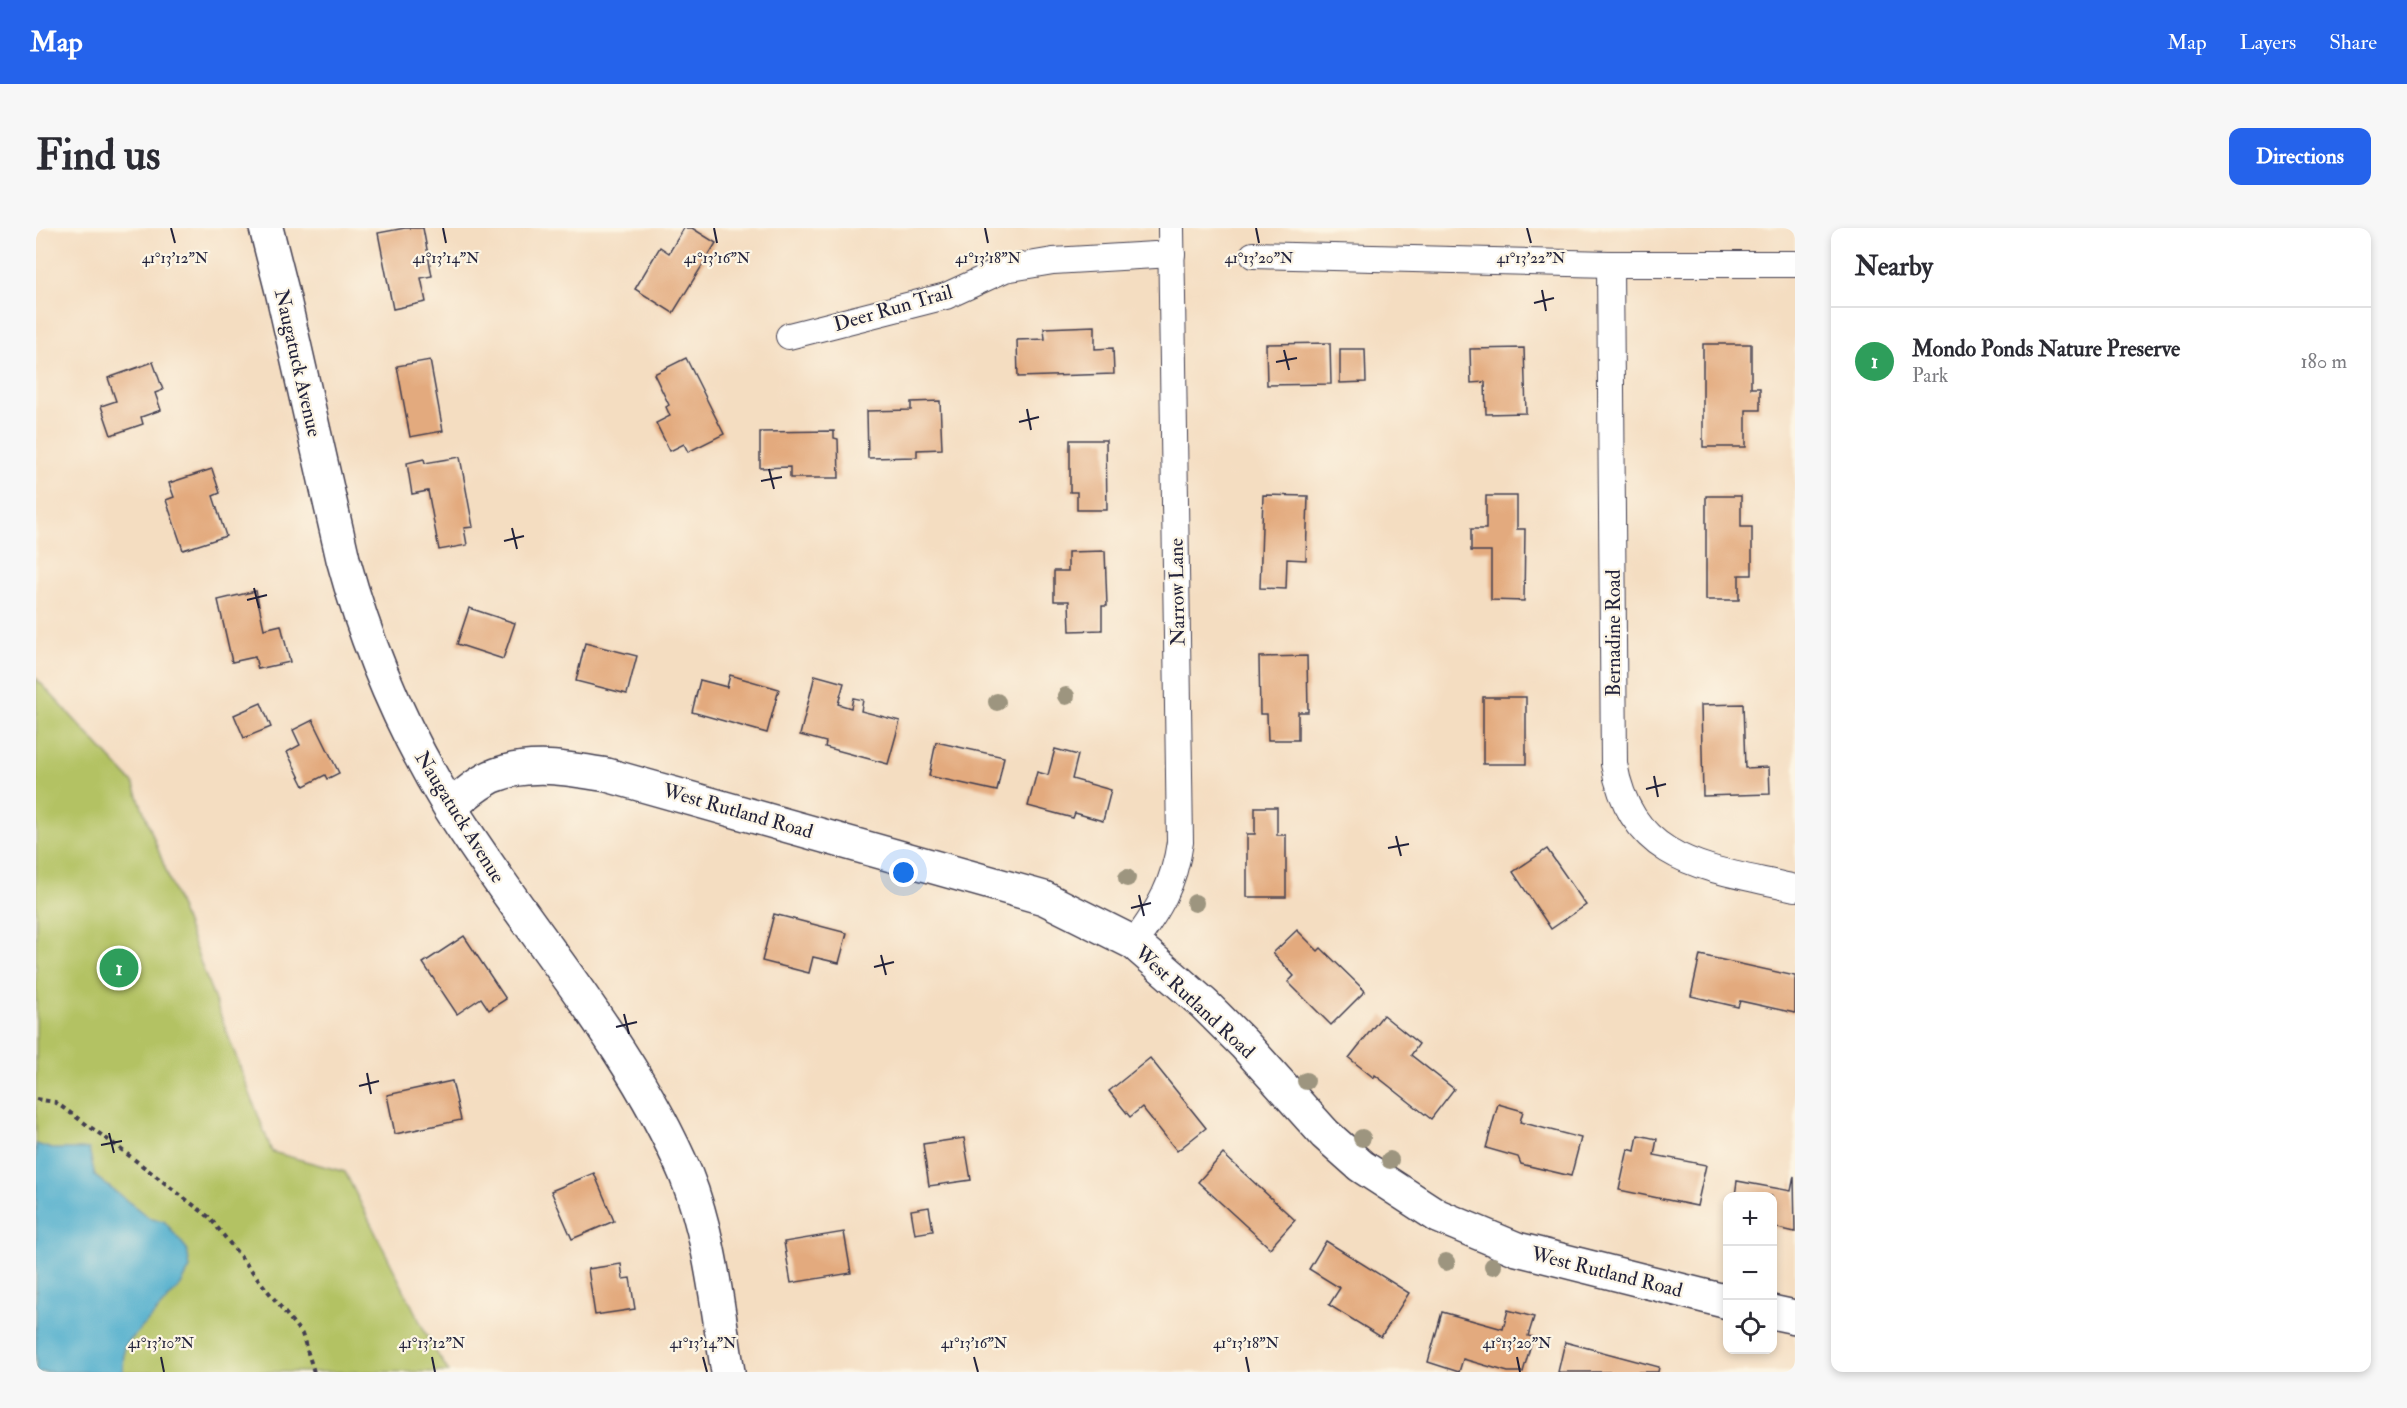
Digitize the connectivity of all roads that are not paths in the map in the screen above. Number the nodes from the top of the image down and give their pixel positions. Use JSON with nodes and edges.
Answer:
{"nodes":[{"id":1,"x":266,"y":228,"type":"edge"},
{"id":2,"x":1171,"y":228,"type":"edge"},
{"id":3,"x":1172,"y":254,"type":"junction"},
{"id":4,"x":1253,"y":255,"type":"dead end"},
{"id":5,"x":1610,"y":264,"type":"junction"},
{"id":6,"x":1795,"y":264,"type":"edge"},
{"id":7,"x":789,"y":336,"type":"dead end"},
{"id":8,"x":450,"y":807,"type":"junction"},
{"id":9,"x":1795,"y":888,"type":"edge"},
{"id":10,"x":1134,"y":943,"type":"junction"},
{"id":11,"x":1723,"y":1301,"type":"edge"},
{"id":12,"x":1777,"y":1313,"type":"edge"},
{"id":13,"x":1795,"y":1317,"type":"edge"},
{"id":14,"x":728,"y":1372,"type":"edge"}],
"edges":[{"from":1,"to":8,"type":"main road","name":"Naugatuck Avenue"},
{"from":2,"to":3,"type":"street","name":"Narrow Lane"},
{"from":3,"to":7,"type":"street","name":"Deer Run Trail"},
{"from":3,"to":10,"type":"street","name":"Narrow Lane"},
{"from":4,"to":5,"type":"street"},
{"from":5,"to":6,"type":"street"},
{"from":5,"to":9,"type":"street","name":"Bernadine Road"},
{"from":8,"to":10,"type":"main road","name":"West Rutland Road"},
{"from":8,"to":14,"type":"main road","name":"Naugatuck Avenue"},
{"from":10,"to":11,"type":"main road","name":"West Rutland Road"},
{"from":12,"to":13,"type":"main road"}]}
